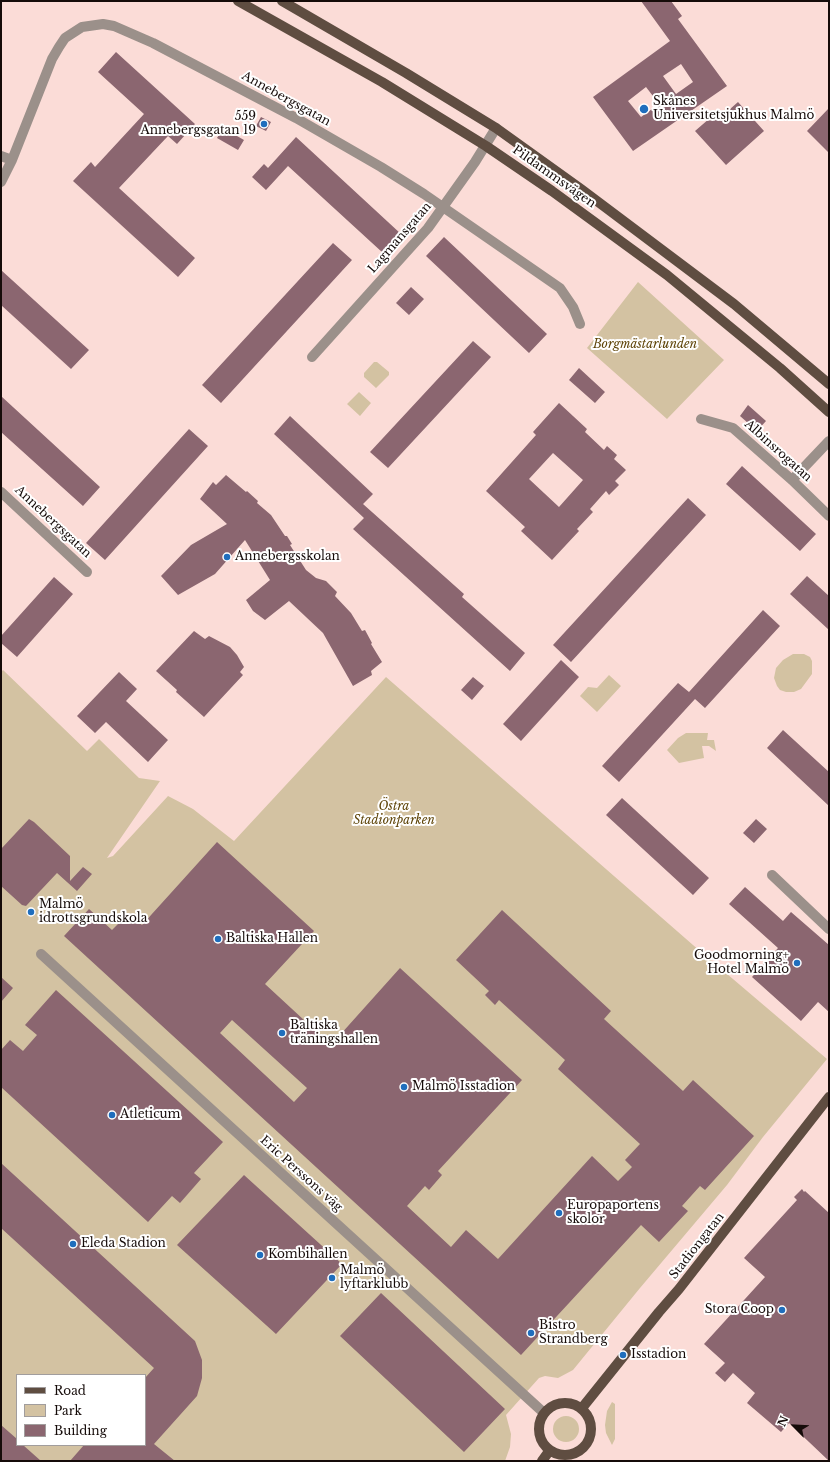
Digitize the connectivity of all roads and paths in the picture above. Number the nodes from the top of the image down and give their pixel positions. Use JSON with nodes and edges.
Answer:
{"nodes":[{"id":1,"x":238,"y":1,"type":"edge"},
{"id":2,"x":282,"y":1,"type":"edge"},
{"id":3,"x":496,"y":128,"type":"junction"},
{"id":4,"x":486,"y":146,"type":"junction"},
{"id":5,"x":1,"y":156,"type":"edge"},
{"id":6,"x":12,"y":160,"type":"junction"},
{"id":7,"x":1,"y":182,"type":"edge"},
{"id":8,"x":443,"y":208,"type":"junction"},
{"id":9,"x":580,"y":324,"type":"dead end"},
{"id":10,"x":312,"y":357,"type":"dead end"},
{"id":11,"x":829,"y":384,"type":"edge"},
{"id":12,"x":829,"y":412,"type":"edge"},
{"id":13,"x":701,"y":419,"type":"dead end"},
{"id":14,"x":829,"y":441,"type":"edge"},
{"id":15,"x":792,"y":480,"type":"junction"},
{"id":16,"x":1,"y":492,"type":"edge"},
{"id":17,"x":829,"y":516,"type":"edge"},
{"id":18,"x":86,"y":572,"type":"dead end"},
{"id":19,"x":772,"y":875,"type":"dead end"},
{"id":20,"x":829,"y":929,"type":"edge"},
{"id":21,"x":41,"y":954,"type":"dead end"},
{"id":22,"x":829,"y":1097,"type":"edge"},
{"id":23,"x":582,"y":1408,"type":"junction"},
{"id":24,"x":544,"y":1413,"type":"junction"},
{"id":25,"x":550,"y":1450,"type":"junction"},
{"id":26,"x":542,"y":1461,"type":"edge"}],
"edges":[{"from":1,"to":4,"type":"main road","name":"Pildammsvägen"},
{"from":2,"to":3,"type":"main road","name":"Pildammsvägen"},
{"from":3,"to":4,"type":"street","name":"Lagmansgatan"},
{"from":3,"to":11,"type":"main road","name":"Pildammsvägen"},
{"from":4,"to":8,"type":"street","name":"Lagmansgatan"},
{"from":4,"to":12,"type":"main road","name":"Pildammsvägen"},
{"from":5,"to":6,"type":"street"},
{"from":6,"to":7,"type":"street","name":"Annebergsgatan"},
{"from":6,"to":8,"type":"street","name":"Annebergsgatan"},
{"from":8,"to":9,"type":"street","name":"Annebergsgatan"},
{"from":8,"to":10,"type":"street","name":"Lagmansgatan"},
{"from":13,"to":15,"type":"street","name":"Albinsrogatan"},
{"from":14,"to":15,"type":"street"},
{"from":15,"to":17,"type":"street","name":"Albinsrogatan"},
{"from":16,"to":18,"type":"street","name":"Annebergsgatan"},
{"from":19,"to":20,"type":"street"},
{"from":21,"to":24,"type":"street","name":"Eric Perssons väg"},
{"from":22,"to":23,"type":"main road","name":"Stadiongatan"},
{"from":23,"to":24,"type":"main road"},
{"from":23,"to":25,"type":"main road"},
{"from":24,"to":25,"type":"main road"},
{"from":25,"to":26,"type":"main road"}]}
